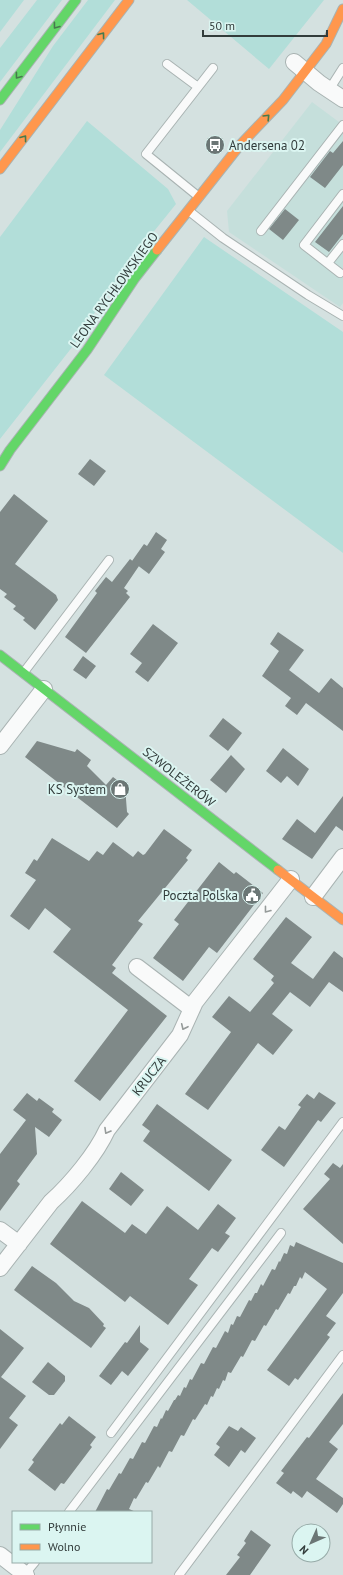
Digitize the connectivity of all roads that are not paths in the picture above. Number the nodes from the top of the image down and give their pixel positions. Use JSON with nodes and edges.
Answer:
{"nodes":[{"id":1,"x":76,"y":0,"type":"edge"},
{"id":2,"x":129,"y":0,"type":"edge"},
{"id":3,"x":343,"y":6,"type":"edge"},
{"id":4,"x":343,"y":9,"type":"edge"},
{"id":5,"x":324,"y":25,"type":"dead end"},
{"id":6,"x":167,"y":64,"type":"dead end"},
{"id":7,"x":297,"y":65,"type":"junction"},
{"id":8,"x":213,"y":68,"type":"dead end"},
{"id":9,"x":343,"y":68,"type":"edge"},
{"id":10,"x":198,"y":87,"type":"junction"},
{"id":11,"x":329,"y":90,"type":"junction"},
{"id":12,"x":343,"y":99,"type":"edge"},
{"id":13,"x":0,"y":100,"type":"edge"},
{"id":14,"x":256,"y":114,"type":"dead end"},
{"id":15,"x":343,"y":125,"type":"edge"},
{"id":16,"x":240,"y":145,"type":"junction"},
{"id":17,"x":0,"y":169,"type":"edge"},
{"id":18,"x":343,"y":194,"type":"edge"},
{"id":19,"x":199,"y":197,"type":"junction"},
{"id":20,"x":189,"y":211,"type":"junction"},
{"id":21,"x":261,"y":231,"type":"dead end"},
{"id":22,"x":343,"y":244,"type":"edge"},
{"id":23,"x":328,"y":263,"type":"junction"},
{"id":24,"x":340,"y":274,"type":"dead end"},
{"id":25,"x":343,"y":316,"type":"edge"},
{"id":26,"x":10,"y":450,"type":"junction"},
{"id":27,"x":0,"y":459,"type":"edge"},
{"id":28,"x":0,"y":466,"type":"edge"},
{"id":29,"x":109,"y":560,"type":"dead end"},
{"id":30,"x":0,"y":655,"type":"edge"},
{"id":31,"x":23,"y":673,"type":"junction"},
{"id":32,"x":44,"y":689,"type":"junction"},
{"id":33,"x":0,"y":746,"type":"edge"},
{"id":34,"x":343,"y":857,"type":"edge"},
{"id":35,"x":291,"y":879,"type":"junction"},
{"id":36,"x":313,"y":896,"type":"junction"},
{"id":37,"x":343,"y":920,"type":"edge"},
{"id":38,"x":137,"y":967,"type":"dead end"},
{"id":39,"x":192,"y":1009,"type":"junction"},
{"id":40,"x":343,"y":1122,"type":"edge"},
{"id":41,"x":0,"y":1230,"type":"edge"},
{"id":42,"x":281,"y":1233,"type":"dead end"},
{"id":43,"x":19,"y":1244,"type":"junction"},
{"id":44,"x":0,"y":1268,"type":"edge"},
{"id":45,"x":343,"y":1355,"type":"edge"},
{"id":46,"x":111,"y":1433,"type":"dead end"},
{"id":47,"x":70,"y":1511,"type":"edge"},
{"id":48,"x":16,"y":1563,"type":"edge"},
{"id":49,"x":29,"y":1570,"type":"edge"},
{"id":50,"x":179,"y":1575,"type":"edge"}],
"edges":[{"from":1,"to":13,"type":"street","one_way":true},
{"from":17,"to":2,"type":"street","one_way":true},
{"from":3,"to":5,"type":"street"},
{"from":4,"to":7,"type":"street","name":"LEONA RYCHŁOWSKIEGO"},
{"from":6,"to":10,"type":"lane"},
{"from":7,"to":11,"type":"street"},
{"from":16,"to":7,"type":"street","name":"LEONA RYCHŁOWSKIEGO","one_way":true},
{"from":8,"to":10,"type":"lane"},
{"from":9,"to":11,"type":"lane"},
{"from":10,"to":19,"type":"lane"},
{"from":11,"to":12,"type":"street"},
{"from":14,"to":16,"type":"street","name":"LEONA RYCHŁOWSKIEGO"},
{"from":15,"to":21,"type":"lane"},
{"from":16,"to":19,"type":"street","name":"LEONA RYCHŁOWSKIEGO"},
{"from":18,"to":23,"type":"lane"},
{"from":19,"to":20,"type":"street","name":"LEONA RYCHŁOWSKIEGO"},
{"from":20,"to":25,"type":"lane"},
{"from":20,"to":26,"type":"street","name":"LEONA RYCHŁOWSKIEGO"},
{"from":22,"to":23,"type":"lane"},
{"from":23,"to":24,"type":"lane"},
{"from":26,"to":27,"type":"street","name":"LEONA RYCHŁOWSKIEGO"},
{"from":26,"to":28,"type":"street","name":"LEONA RYCHŁOWSKIEGO"},
{"from":29,"to":31,"type":"lane"},
{"from":30,"to":31,"type":"street","name":"SZWOLEŻERÓW"},
{"from":31,"to":32,"type":"street","name":"SZWOLEŻERÓW"},
{"from":32,"to":33,"type":"street"},
{"from":32,"to":35,"type":"street","name":"SZWOLEŻERÓW"},
{"from":34,"to":36,"type":"street"},
{"from":35,"to":36,"type":"street","name":"SZWOLEŻERÓW"},
{"from":35,"to":39,"type":"street","name":"KRUCZA","one_way":true},
{"from":36,"to":37,"type":"street","name":"SZWOLEŻERÓW"},
{"from":38,"to":39,"type":"street"},
{"from":39,"to":43,"type":"street","name":"KRUCZA","one_way":true},
{"from":40,"to":46,"type":"lane"},
{"from":41,"to":43,"type":"street"},
{"from":42,"to":47,"type":"lane"},
{"from":43,"to":44,"type":"street","name":"KRUCZA"},
{"from":45,"to":50,"type":"lane"},
{"from":48,"to":49,"type":"street"}]}
